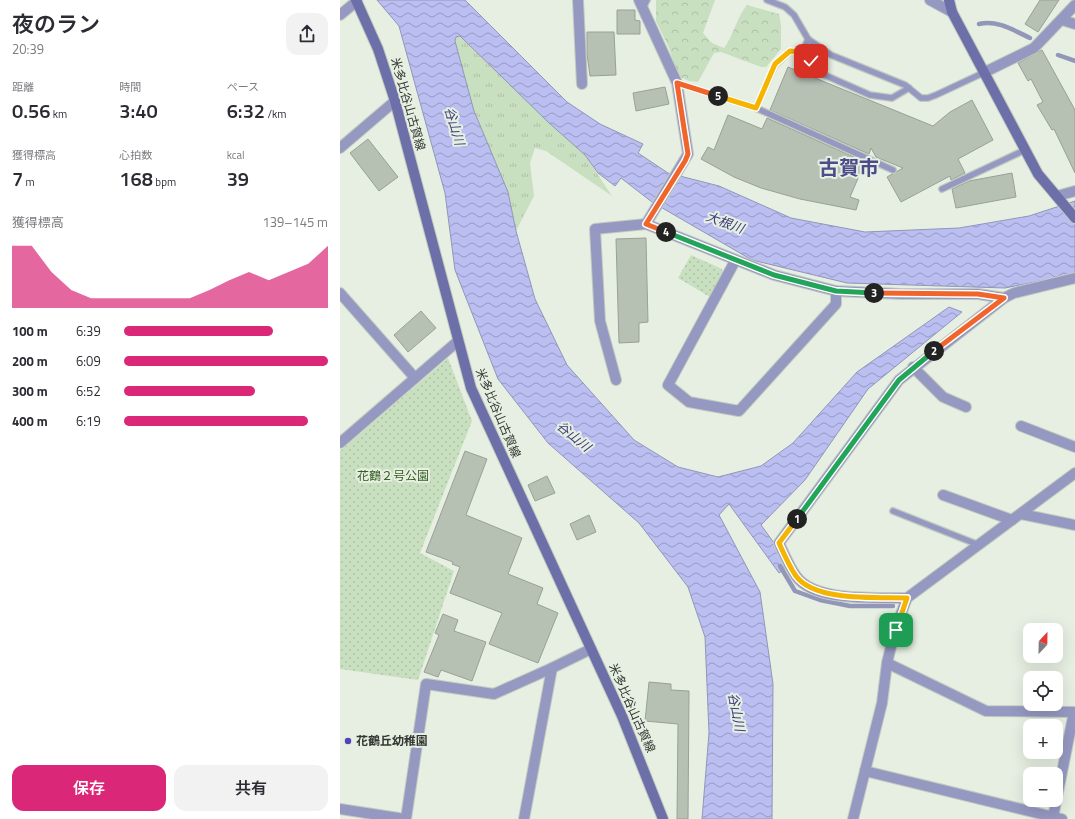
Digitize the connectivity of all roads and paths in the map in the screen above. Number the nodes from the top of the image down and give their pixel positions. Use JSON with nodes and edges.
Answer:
{"nodes":[{"id":1,"x":357,"y":0,"type":"edge"},
{"id":2,"x":578,"y":0,"type":"edge"},
{"id":3,"x":767,"y":0,"type":"edge"},
{"id":4,"x":930,"y":0,"type":"edge"},
{"id":5,"x":949,"y":0,"type":"edge"},
{"id":6,"x":643,"y":3,"type":"edge"},
{"id":7,"x":1075,"y":5,"type":"edge"},
{"id":8,"x":952,"y":12,"type":"junction"},
{"id":9,"x":340,"y":15,"type":"edge"},
{"id":10,"x":1062,"y":20,"type":"junction"},
{"id":11,"x":1075,"y":24,"type":"edge"},
{"id":12,"x":808,"y":39,"type":"junction"},
{"id":13,"x":803,"y":52,"type":"junction"},
{"id":14,"x":983,"y":73,"type":"junction"},
{"id":15,"x":677,"y":83,"type":"junction"},
{"id":16,"x":582,"y":84,"type":"dead end"},
{"id":17,"x":909,"y":88,"type":"junction"},
{"id":18,"x":395,"y":101,"type":"junction"},
{"id":19,"x":756,"y":108,"type":"junction"},
{"id":20,"x":340,"y":148,"type":"edge"},
{"id":21,"x":1025,"y":150,"type":"junction"},
{"id":22,"x":893,"y":170,"type":"dead end"},
{"id":23,"x":942,"y":189,"type":"dead end"},
{"id":24,"x":1075,"y":191,"type":"edge"},
{"id":25,"x":1057,"y":196,"type":"junction"},
{"id":26,"x":1075,"y":218,"type":"edge"},
{"id":27,"x":646,"y":224,"type":"junction"},
{"id":28,"x":736,"y":261,"type":"junction"},
{"id":29,"x":1075,"y":278,"type":"edge"},
{"id":30,"x":836,"y":291,"type":"junction"},
{"id":31,"x":340,"y":293,"type":"edge"},
{"id":32,"x":1004,"y":298,"type":"junction"},
{"id":33,"x":458,"y":342,"type":"junction"},
{"id":34,"x":913,"y":367,"type":"junction"},
{"id":35,"x":415,"y":378,"type":"junction"},
{"id":36,"x":616,"y":380,"type":"dead end"},
{"id":37,"x":966,"y":407,"type":"dead end"},
{"id":38,"x":1021,"y":426,"type":"dead end"},
{"id":39,"x":340,"y":443,"type":"edge"},
{"id":40,"x":1075,"y":447,"type":"edge"},
{"id":41,"x":1075,"y":473,"type":"edge"},
{"id":42,"x":943,"y":495,"type":"dead end"},
{"id":43,"x":893,"y":511,"type":"dead end"},
{"id":44,"x":1021,"y":514,"type":"junction"},
{"id":45,"x":1012,"y":520,"type":"junction"},
{"id":46,"x":1075,"y":524,"type":"edge"},
{"id":47,"x":979,"y":545,"type":"junction"},
{"id":48,"x":907,"y":598,"type":"junction"},
{"id":49,"x":591,"y":648,"type":"junction"},
{"id":50,"x":887,"y":663,"type":"junction"},
{"id":51,"x":552,"y":668,"type":"junction"},
{"id":52,"x":1075,"y":712,"type":"edge"},
{"id":53,"x":865,"y":771,"type":"junction"},
{"id":54,"x":340,"y":810,"type":"edge"},
{"id":55,"x":1058,"y":818,"type":"edge"},
{"id":56,"x":406,"y":819,"type":"edge"},
{"id":57,"x":524,"y":819,"type":"edge"},
{"id":58,"x":663,"y":819,"type":"edge"},
{"id":59,"x":853,"y":819,"type":"edge"}],
"edges":[{"from":1,"to":9,"type":"street"},
{"from":1,"to":18,"type":"main road","name":"米多比谷山古賀線"},
{"from":2,"to":16,"type":"street"},
{"from":3,"to":12,"type":"lane"},
{"from":4,"to":8,"type":"street"},
{"from":5,"to":8,"type":"main road"},
{"from":6,"to":15,"type":"street"},
{"from":7,"to":10,"type":"street"},
{"from":8,"to":14,"type":"main road"},
{"from":10,"to":11,"type":"street"},
{"from":10,"to":14,"type":"street"},
{"from":12,"to":13,"type":"lane"},
{"from":12,"to":17,"type":"lane"},
{"from":13,"to":17,"type":"lane"},
{"from":13,"to":19,"type":"lane"},
{"from":14,"to":17,"type":"lane"},
{"from":14,"to":21,"type":"main road"},
{"from":15,"to":19,"type":"lane"},
{"from":15,"to":27,"type":"street"},
{"from":18,"to":20,"type":"street"},
{"from":18,"to":33,"type":"main road","name":"米多比谷山古賀線"},
{"from":19,"to":22,"type":"lane"},
{"from":21,"to":23,"type":"lane"},
{"from":21,"to":25,"type":"main road"},
{"from":24,"to":25,"type":"street"},
{"from":25,"to":26,"type":"main road"},
{"from":27,"to":28,"type":"street"},
{"from":27,"to":36,"type":"street"},
{"from":28,"to":30,"type":"street"},
{"from":28,"to":30,"type":"street"},
{"from":29,"to":32,"type":"street"},
{"from":30,"to":32,"type":"street"},
{"from":31,"to":35,"type":"street"},
{"from":32,"to":34,"type":"street"},
{"from":33,"to":35,"type":"street"},
{"from":33,"to":49,"type":"main road","name":"米多比谷山古賀線"},
{"from":34,"to":37,"type":"street"},
{"from":34,"to":48,"type":"street"},
{"from":35,"to":39,"type":"street"},
{"from":38,"to":40,"type":"street"},
{"from":41,"to":44,"type":"street"},
{"from":42,"to":45,"type":"street"},
{"from":43,"to":47,"type":"lane"},
{"from":44,"to":45,"type":"street"},
{"from":44,"to":46,"type":"street"},
{"from":45,"to":47,"type":"street"},
{"from":47,"to":48,"type":"street"},
{"from":48,"to":50,"type":"street"},
{"from":49,"to":51,"type":"street"},
{"from":49,"to":58,"type":"main road","name":"米多比谷山古賀線"},
{"from":50,"to":52,"type":"street"},
{"from":50,"to":53,"type":"street"},
{"from":51,"to":56,"type":"street"},
{"from":51,"to":57,"type":"street"},
{"from":52,"to":55,"type":"street"},
{"from":53,"to":55,"type":"street"},
{"from":53,"to":59,"type":"street"},
{"from":54,"to":56,"type":"street"}]}
